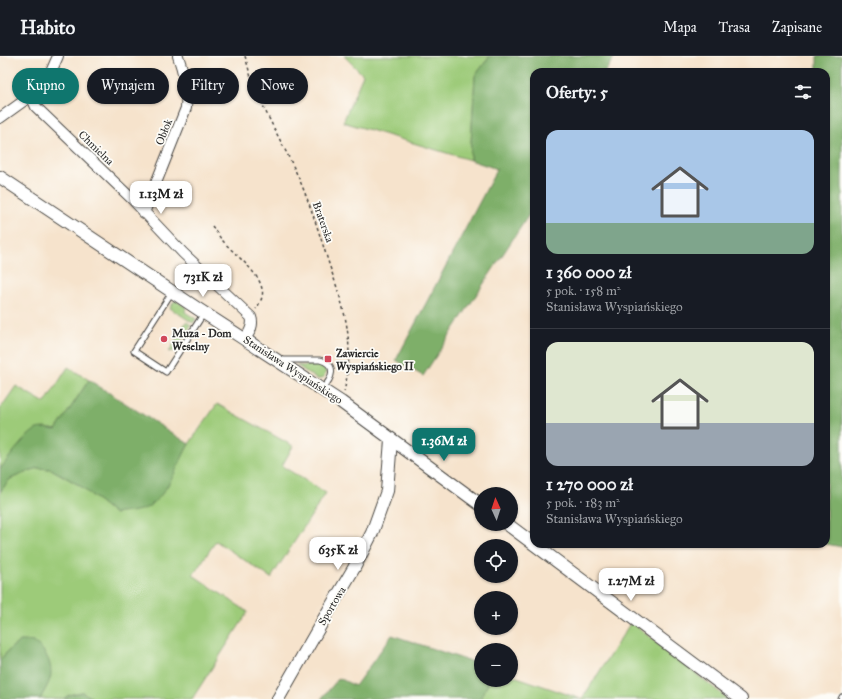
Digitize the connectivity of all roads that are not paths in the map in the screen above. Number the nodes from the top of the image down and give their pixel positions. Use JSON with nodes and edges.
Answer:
{"nodes":[{"id":1,"x":58,"y":56,"type":"edge"},
{"id":2,"x":178,"y":56,"type":"edge"},
{"id":3,"x":53,"y":68,"type":"edge"},
{"id":4,"x":20,"y":104,"type":"edge"},
{"id":5,"x":35,"y":104,"type":"edge"},
{"id":6,"x":0,"y":118,"type":"edge"},
{"id":7,"x":0,"y":177,"type":"edge"},
{"id":8,"x":144,"y":213,"type":"junction"},
{"id":9,"x":172,"y":292,"type":"junction"},
{"id":10,"x":204,"y":313,"type":"junction"},
{"id":11,"x":245,"y":339,"type":"junction"},
{"id":12,"x":278,"y":360,"type":"junction"},
{"id":13,"x":322,"y":389,"type":"junction"},
{"id":14,"x":391,"y":440,"type":"junction"},
{"id":15,"x":474,"y":500,"type":"edge"},
{"id":16,"x":516,"y":531,"type":"edge"},
{"id":17,"x":530,"y":541,"type":"edge"},
{"id":18,"x":539,"y":548,"type":"edge"},
{"id":19,"x":278,"y":699,"type":"edge"},
{"id":20,"x":741,"y":699,"type":"edge"}],
"edges":[{"from":1,"to":3,"type":"street"},
{"from":2,"to":8,"type":"street","name":"Obłok"},
{"from":4,"to":6,"type":"street"},
{"from":5,"to":8,"type":"street","name":"Chmielna"},
{"from":7,"to":9,"type":"street","name":"Stanisława Wyspiańskiego"},
{"from":8,"to":11,"type":"street","name":"Chmielna"},
{"from":9,"to":10,"type":"street","name":"Stanisława Wyspiańskiego"},
{"from":9,"to":10,"type":"lane"},
{"from":10,"to":11,"type":"street","name":"Stanisława Wyspiańskiego"},
{"from":11,"to":12,"type":"street","name":"Stanisława Wyspiańskiego"},
{"from":12,"to":13,"type":"street","name":"Stanisława Wyspiańskiego"},
{"from":12,"to":13,"type":"lane"},
{"from":13,"to":14,"type":"street","name":"Stanisława Wyspiańskiego"},
{"from":14,"to":15,"type":"street","name":"Stanisława Wyspiańskiego"},
{"from":14,"to":19,"type":"street","name":"Sportowa"},
{"from":16,"to":17,"type":"street"},
{"from":18,"to":20,"type":"street"}]}
